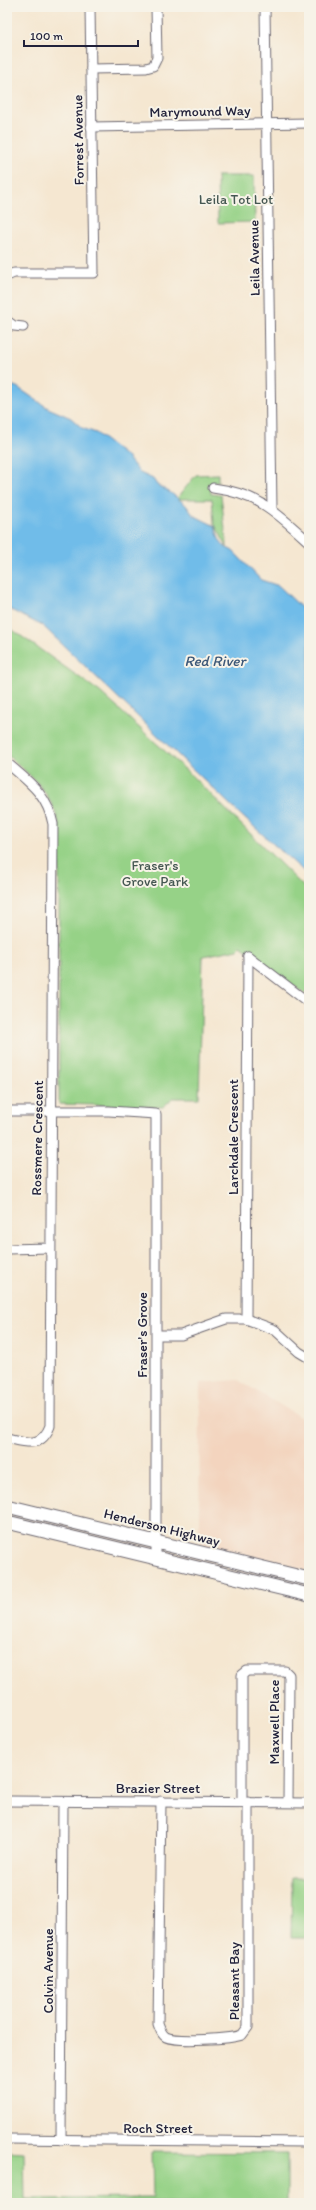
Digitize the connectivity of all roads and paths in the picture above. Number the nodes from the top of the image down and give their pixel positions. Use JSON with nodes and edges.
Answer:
{"nodes":[{"id":1,"x":90,"y":7,"type":"edge"},
{"id":2,"x":156,"y":7,"type":"edge"},
{"id":3,"x":265,"y":7,"type":"edge"},
{"id":4,"x":91,"y":69,"type":"junction"},
{"id":5,"x":267,"y":124,"type":"junction"},
{"id":6,"x":309,"y":124,"type":"edge"},
{"id":7,"x":91,"y":126,"type":"junction"},
{"id":8,"x":7,"y":276,"type":"edge"},
{"id":9,"x":7,"y":321,"type":"edge"},
{"id":10,"x":23,"y":326,"type":"dead end"},
{"id":11,"x":213,"y":488,"type":"dead end"},
{"id":12,"x":272,"y":509,"type":"junction"},
{"id":13,"x":309,"y":542,"type":"edge"},
{"id":14,"x":7,"y":763,"type":"edge"},
{"id":15,"x":309,"y":1003,"type":"edge"},
{"id":16,"x":52,"y":1111,"type":"junction"},
{"id":17,"x":7,"y":1112,"type":"edge"},
{"id":18,"x":50,"y":1248,"type":"junction"},
{"id":19,"x":7,"y":1249,"type":"edge"},
{"id":20,"x":246,"y":1319,"type":"junction"},
{"id":21,"x":157,"y":1335,"type":"junction"},
{"id":22,"x":309,"y":1358,"type":"edge"},
{"id":23,"x":7,"y":1438,"type":"edge"},
{"id":24,"x":7,"y":1506,"type":"edge"},
{"id":25,"x":7,"y":1522,"type":"edge"},
{"id":26,"x":155,"y":1541,"type":"junction"},
{"id":27,"x":156,"y":1557,"type":"junction"},
{"id":28,"x":283,"y":1572,"type":"junction"},
{"id":29,"x":309,"y":1579,"type":"edge"},
{"id":30,"x":272,"y":1586,"type":"junction"},
{"id":31,"x":309,"y":1595,"type":"edge"},
{"id":32,"x":7,"y":1801,"type":"edge"},
{"id":33,"x":63,"y":1802,"type":"junction"},
{"id":34,"x":161,"y":1802,"type":"junction"},
{"id":35,"x":245,"y":1802,"type":"junction"},
{"id":36,"x":288,"y":1802,"type":"junction"},
{"id":37,"x":309,"y":1803,"type":"edge"},
{"id":38,"x":7,"y":2140,"type":"edge"},
{"id":39,"x":61,"y":2140,"type":"junction"},
{"id":40,"x":309,"y":2142,"type":"edge"}],
"edges":[{"from":1,"to":4,"type":"street","name":"Forrest Avenue"},
{"from":2,"to":4,"type":"street"},
{"from":3,"to":5,"type":"street","name":"Leila Avenue"},
{"from":4,"to":7,"type":"street","name":"Forrest Avenue"},
{"from":5,"to":6,"type":"street","name":"Marymound Way"},
{"from":5,"to":7,"type":"street","name":"Marymound Way"},
{"from":5,"to":12,"type":"street","name":"Leila Avenue"},
{"from":7,"to":8,"type":"street","name":"Forrest Avenue"},
{"from":9,"to":10,"type":"street"},
{"from":11,"to":12,"type":"street"},
{"from":12,"to":13,"type":"street"},
{"from":14,"to":16,"type":"street","name":"Rossmere Crescent"},
{"from":15,"to":20,"type":"street","name":"Larchdale Crescent"},
{"from":16,"to":17,"type":"street"},
{"from":16,"to":18,"type":"street","name":"Rossmere Crescent"},
{"from":16,"to":21,"type":"street","name":"Fraser's Grove"},
{"from":18,"to":19,"type":"street"},
{"from":18,"to":23,"type":"street","name":"Rossmere Crescent"},
{"from":20,"to":21,"type":"street"},
{"from":20,"to":22,"type":"street"},
{"from":21,"to":26,"type":"street","name":"Fraser's Grove"},
{"from":24,"to":26,"type":"main road","name":"Henderson Highway"},
{"from":25,"to":27,"type":"main road"},
{"from":26,"to":27,"type":"street","name":"Fraser's Grove"},
{"from":26,"to":28,"type":"main road","name":"Henderson Highway"},
{"from":27,"to":30,"type":"main road"},
{"from":28,"to":29,"type":"main road","name":"Henderson Highway"},
{"from":28,"to":30,"type":"main road"},
{"from":30,"to":31,"type":"main road"},
{"from":32,"to":33,"type":"street","name":"Brazier Street"},
{"from":33,"to":34,"type":"street","name":"Brazier Street"},
{"from":33,"to":39,"type":"street","name":"Colvin Avenue"},
{"from":34,"to":35,"type":"street","name":"Brazier Street"},
{"from":34,"to":35,"type":"street","name":"Pleasant Bay"},
{"from":35,"to":36,"type":"street","name":"Brazier Street"},
{"from":35,"to":36,"type":"street","name":"Maxwell Place"},
{"from":36,"to":37,"type":"street","name":"Brazier Street"},
{"from":38,"to":39,"type":"street","name":"Roch Street"},
{"from":39,"to":40,"type":"street","name":"Roch Street"}]}
